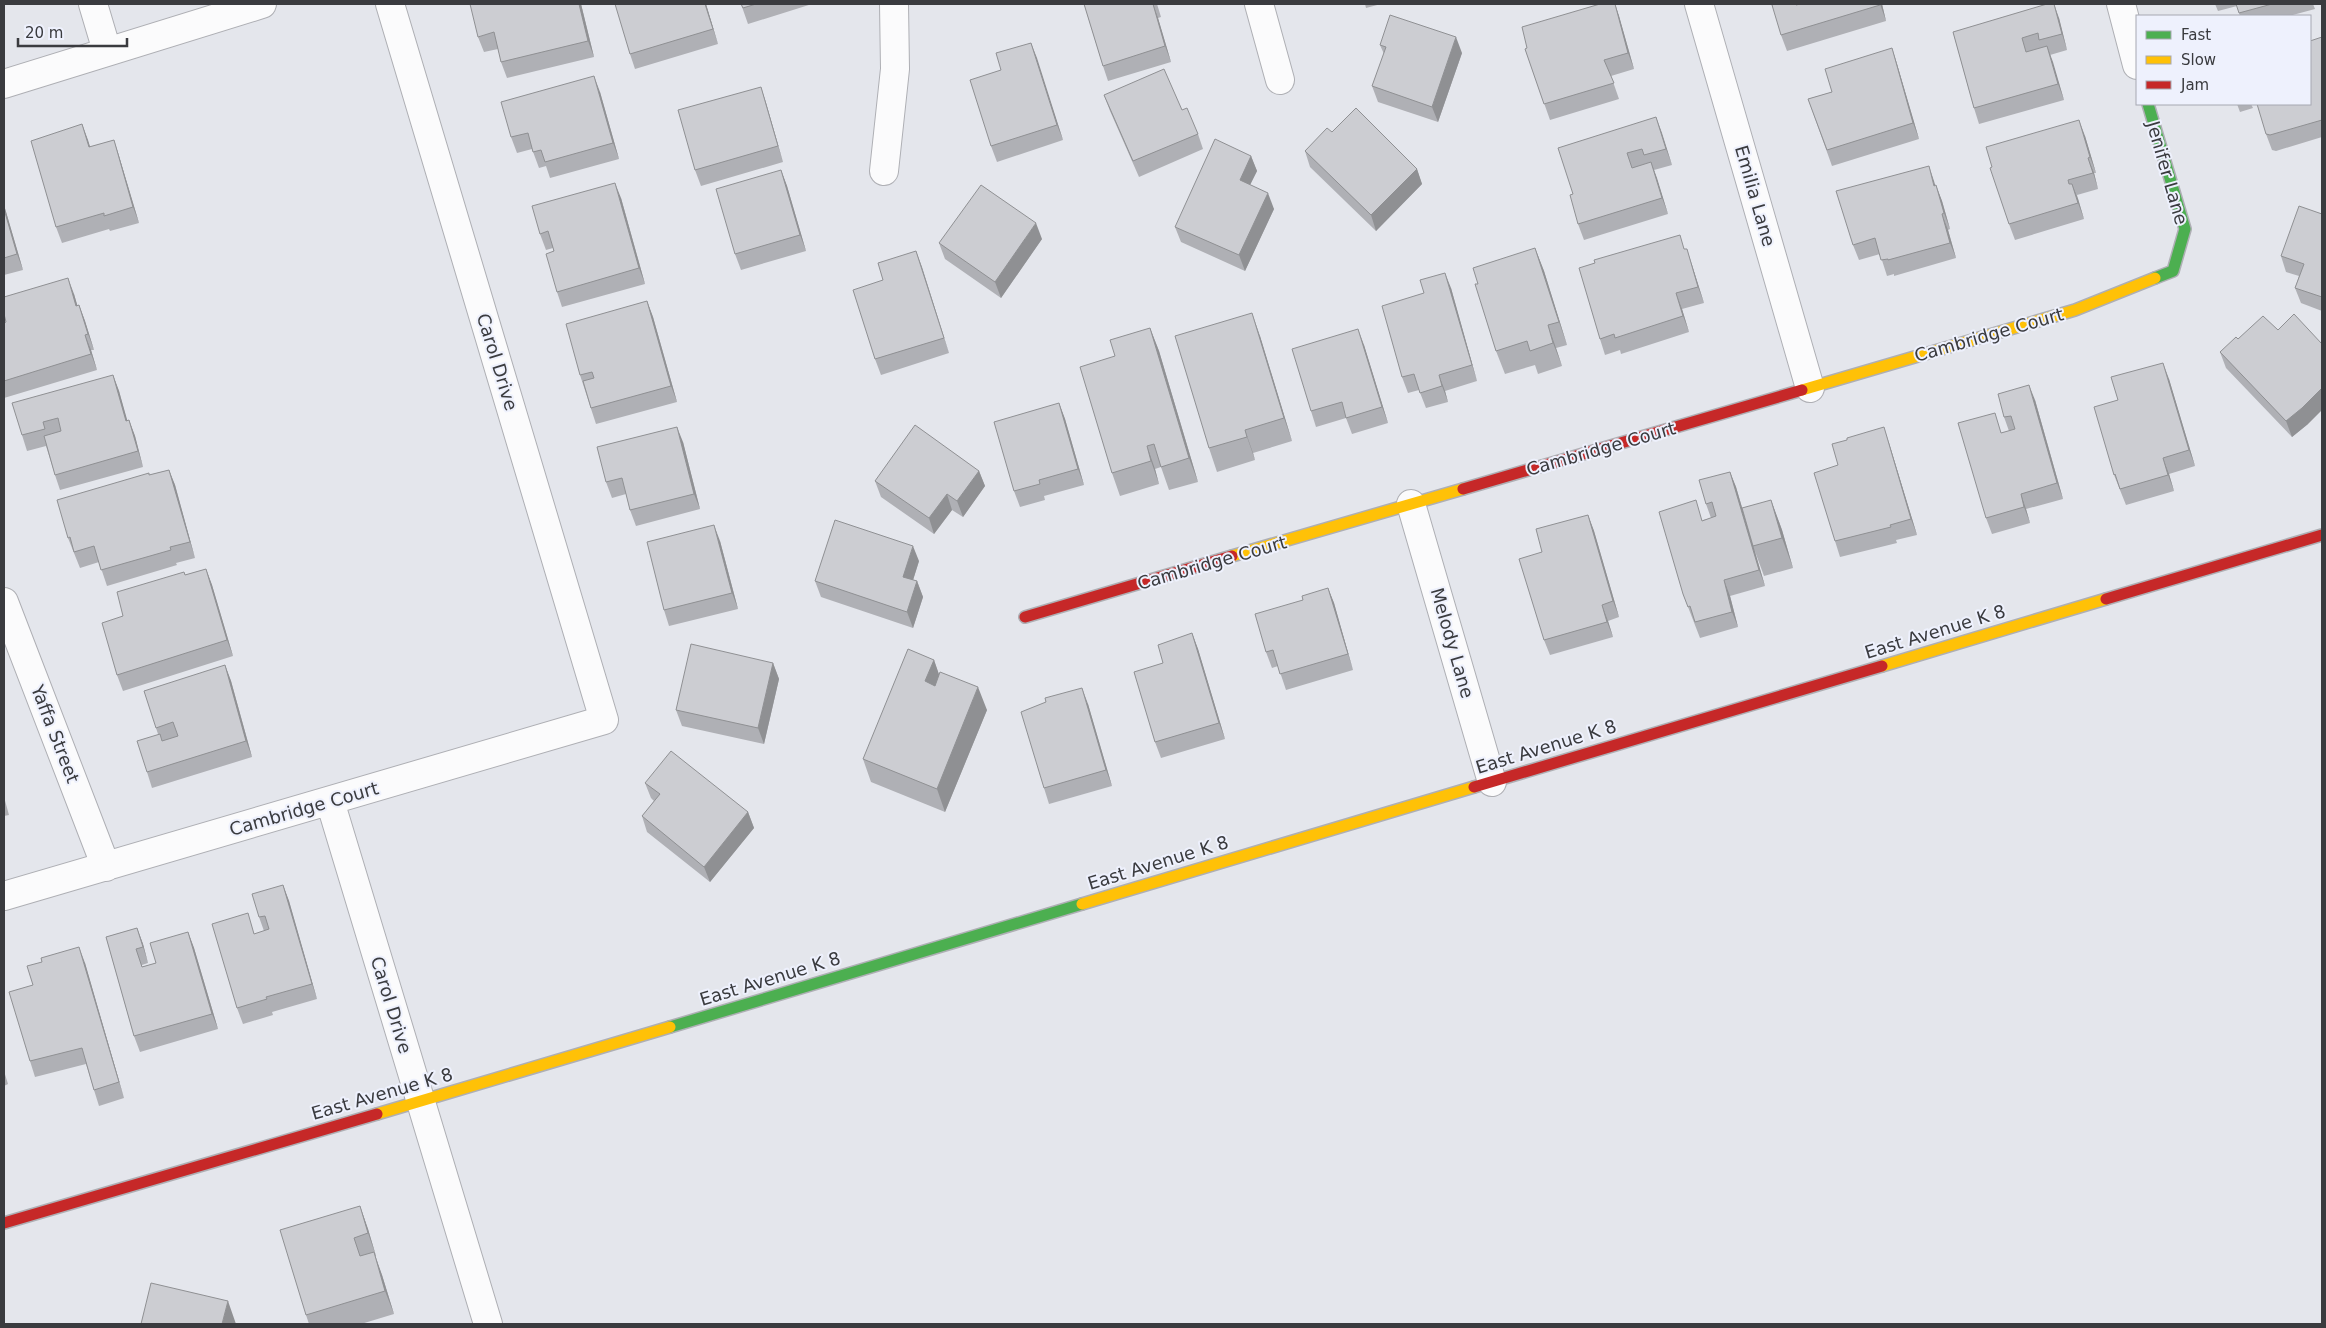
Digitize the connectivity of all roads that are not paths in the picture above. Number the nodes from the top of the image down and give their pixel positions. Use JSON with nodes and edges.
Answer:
{"nodes":[{"id":1,"x":92,"y":4,"type":"edge"},
{"id":2,"x":262,"y":4,"type":"edge"},
{"id":3,"x":390,"y":4,"type":"edge"},
{"id":4,"x":894,"y":4,"type":"edge"},
{"id":5,"x":1259,"y":4,"type":"edge"},
{"id":6,"x":1699,"y":4,"type":"edge"},
{"id":7,"x":2121,"y":4,"type":"edge"},
{"id":8,"x":106,"y":51,"type":"junction"},
{"id":9,"x":2136,"y":62,"type":"edge"},
{"id":10,"x":1280,"y":80,"type":"dead end"},
{"id":11,"x":4,"y":84,"type":"edge"},
{"id":12,"x":2148,"y":105,"type":"edge"},
{"id":13,"x":884,"y":171,"type":"dead end"},
{"id":14,"x":2173,"y":271,"type":"joint"},
{"id":15,"x":1810,"y":388,"type":"junction"},
{"id":16,"x":1411,"y":504,"type":"junction"},
{"id":17,"x":2322,"y":535,"type":"edge"},
{"id":18,"x":4,"y":602,"type":"edge"},
{"id":19,"x":1025,"y":617,"type":"dead end"},
{"id":20,"x":604,"y":720,"type":"joint"},
{"id":21,"x":1492,"y":782,"type":"junction"},
{"id":22,"x":330,"y":801,"type":"junction"},
{"id":23,"x":106,"y":867,"type":"junction"},
{"id":24,"x":4,"y":896,"type":"edge"},
{"id":25,"x":420,"y":1101,"type":"junction"},
{"id":26,"x":4,"y":1222,"type":"edge"},
{"id":27,"x":488,"y":1324,"type":"edge"}],
"edges":[{"from":1,"to":8,"type":"street"},
{"from":2,"to":8,"type":"street"},
{"from":3,"to":20,"type":"street","name":"Carol Drive"},
{"from":4,"to":13,"type":"street"},
{"from":5,"to":10,"type":"street"},
{"from":6,"to":15,"type":"street","name":"Emilia Lane"},
{"from":7,"to":9,"type":"street"},
{"from":8,"to":11,"type":"street"},
{"from":12,"to":14,"type":"street","name":"Jenifer Lane"},
{"from":14,"to":15,"type":"street","name":"Cambridge Court"},
{"from":15,"to":16,"type":"street","name":"Cambridge Court"},
{"from":16,"to":19,"type":"street","name":"Cambridge Court"},
{"from":16,"to":21,"type":"street","name":"Melody Lane"},
{"from":17,"to":21,"type":"street","name":"East Avenue K 8"},
{"from":18,"to":23,"type":"street","name":"Yaffa Street"},
{"from":20,"to":22,"type":"street","name":"Cambridge Court"},
{"from":21,"to":25,"type":"street","name":"East Avenue K 8"},
{"from":22,"to":23,"type":"street","name":"Cambridge Court"},
{"from":22,"to":25,"type":"street","name":"Carol Drive"},
{"from":23,"to":24,"type":"street","name":"Cambridge Court"},
{"from":25,"to":26,"type":"street","name":"East Avenue K 8"},
{"from":25,"to":27,"type":"street","name":"Carol Drive"}]}
